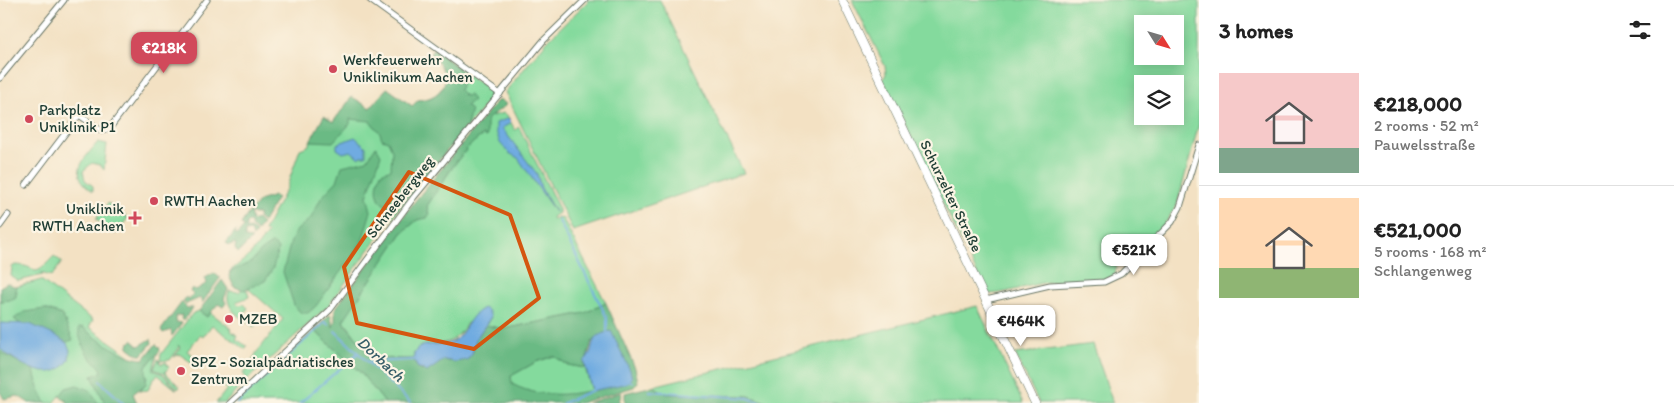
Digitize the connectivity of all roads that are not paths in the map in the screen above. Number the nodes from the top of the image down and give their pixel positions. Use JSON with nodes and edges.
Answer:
{"nodes":[{"id":1,"x":64,"y":0,"type":"edge"},
{"id":2,"x":207,"y":0,"type":"edge"},
{"id":3,"x":370,"y":0,"type":"edge"},
{"id":4,"x":585,"y":0,"type":"edge"},
{"id":5,"x":842,"y":0,"type":"edge"},
{"id":6,"x":0,"y":78,"type":"edge"},
{"id":7,"x":500,"y":94,"type":"junction"},
{"id":8,"x":1199,"y":145,"type":"edge"},
{"id":9,"x":26,"y":185,"type":"dead end"},
{"id":10,"x":8,"y":215,"type":"dead end"},
{"id":11,"x":0,"y":226,"type":"edge"},
{"id":12,"x":986,"y":300,"type":"junction"},
{"id":13,"x":230,"y":403,"type":"edge"},
{"id":14,"x":1035,"y":403,"type":"edge"}],
"edges":[{"from":1,"to":6,"type":"street"},
{"from":2,"to":9,"type":"street"},
{"from":3,"to":7,"type":"street"},
{"from":4,"to":7,"type":"street","name":"Schneebergweg"},
{"from":5,"to":12,"type":"street","name":"Schurzelter Straße"},
{"from":7,"to":13,"type":"street","name":"Schneebergweg"},
{"from":8,"to":12,"type":"street"},
{"from":10,"to":11,"type":"street"},
{"from":12,"to":14,"type":"street","name":"Schurzelter Straße"}]}
